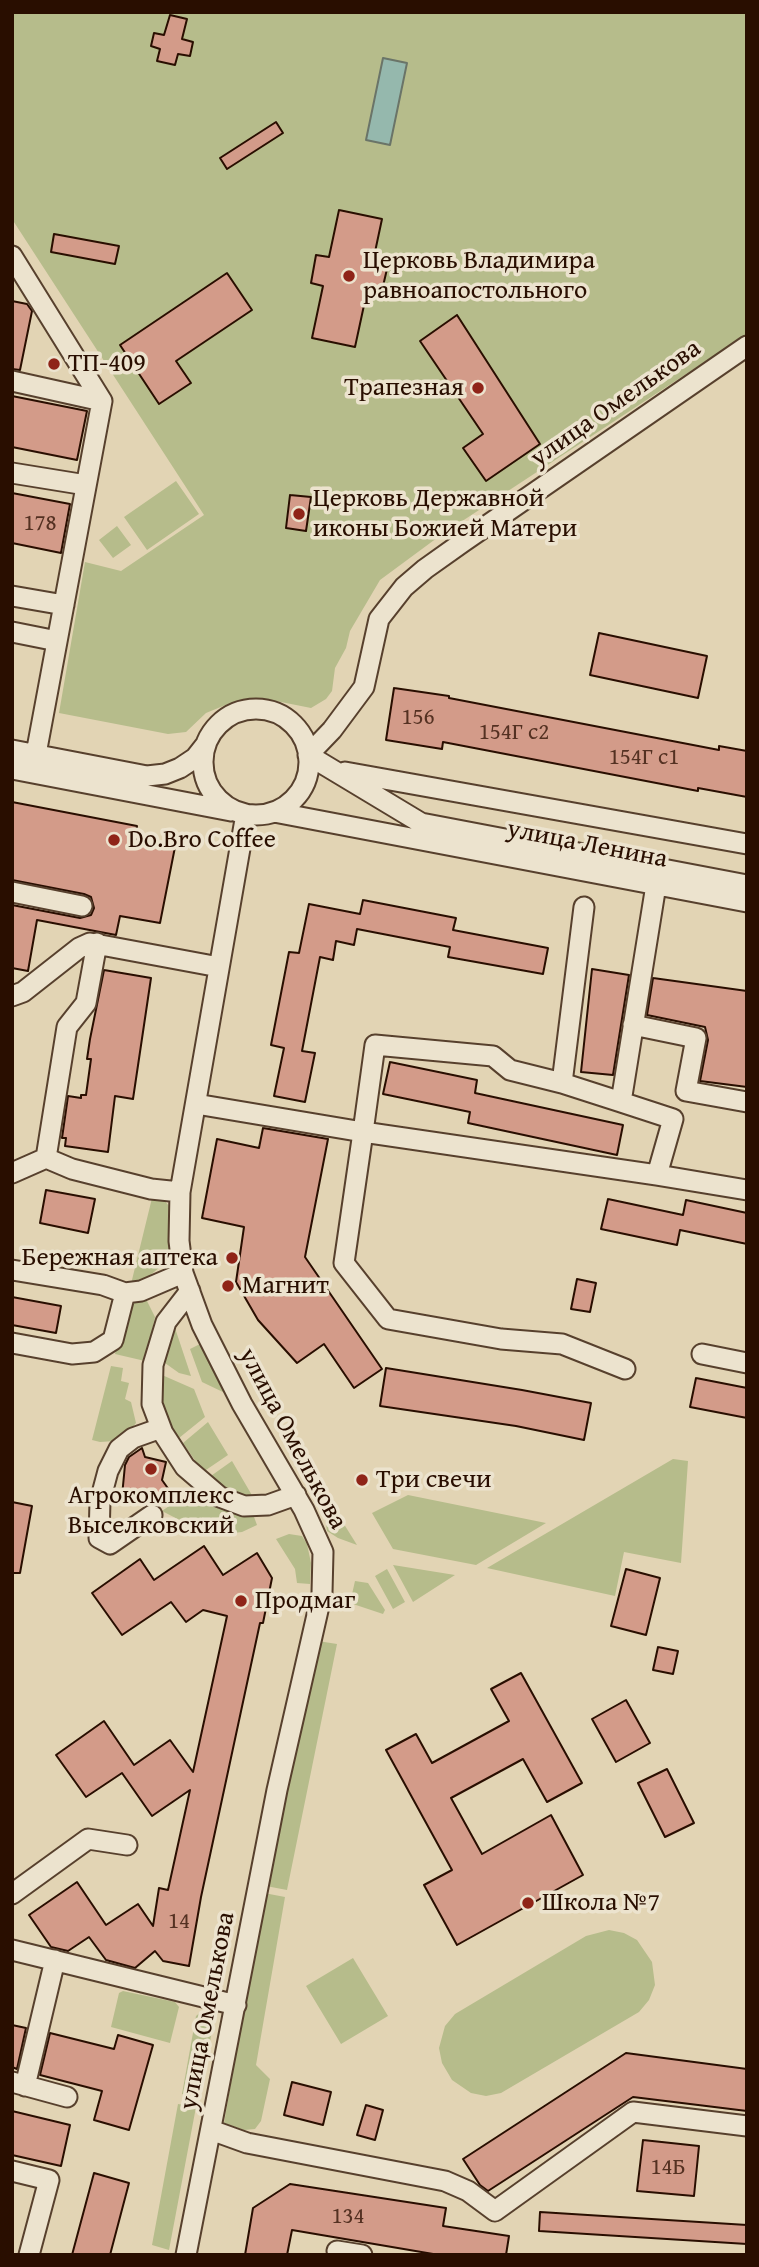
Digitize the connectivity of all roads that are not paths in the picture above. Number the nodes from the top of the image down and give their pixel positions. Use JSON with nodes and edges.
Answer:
{"nodes":[{"id":1,"x":12,"y":256,"type":"edge"},
{"id":2,"x":12,"y":288,"type":"edge"},
{"id":3,"x":34,"y":292,"type":"junction"},
{"id":4,"x":747,"y":346,"type":"edge"},
{"id":5,"x":12,"y":381,"type":"edge"},
{"id":6,"x":102,"y":401,"type":"junction"},
{"id":7,"x":12,"y":473,"type":"edge"},
{"id":8,"x":86,"y":485,"type":"junction"},
{"id":9,"x":12,"y":596,"type":"edge"},
{"id":10,"x":64,"y":605,"type":"junction"},
{"id":11,"x":12,"y":632,"type":"edge"},
{"id":12,"x":57,"y":641,"type":"junction"},
{"id":13,"x":206,"y":744,"type":"junction"},
{"id":14,"x":12,"y":750,"type":"edge"},
{"id":15,"x":36,"y":754,"type":"junction"},
{"id":16,"x":309,"y":755,"type":"junction"},
{"id":17,"x":12,"y":769,"type":"edge"},
{"id":18,"x":338,"y":771,"type":"junction"},
{"id":19,"x":274,"y":812,"type":"junction"},
{"id":20,"x":243,"y":813,"type":"junction"},
{"id":21,"x":419,"y":831,"type":"junction"},
{"id":22,"x":747,"y":844,"type":"edge"},
{"id":23,"x":747,"y":884,"type":"edge"},
{"id":24,"x":656,"y":885,"type":"junction"},
{"id":25,"x":12,"y":892,"type":"edge"},
{"id":26,"x":747,"y":902,"type":"edge"},
{"id":27,"x":82,"y":906,"type":"dead end"},
{"id":28,"x":584,"y":907,"type":"dead end"},
{"id":29,"x":97,"y":939,"type":"junction"},
{"id":30,"x":219,"y":967,"type":"junction"},
{"id":31,"x":12,"y":996,"type":"edge"},
{"id":32,"x":633,"y":1026,"type":"junction"},
{"id":33,"x":562,"y":1083,"type":"junction"},
{"id":34,"x":621,"y":1102,"type":"junction"},
{"id":35,"x":747,"y":1102,"type":"edge"},
{"id":36,"x":196,"y":1104,"type":"junction"},
{"id":37,"x":363,"y":1132,"type":"junction"},
{"id":38,"x":46,"y":1158,"type":"junction"},
{"id":39,"x":12,"y":1172,"type":"edge"},
{"id":40,"x":657,"y":1175,"type":"junction"},
{"id":41,"x":747,"y":1190,"type":"edge"},
{"id":42,"x":180,"y":1192,"type":"junction"},
{"id":43,"x":12,"y":1270,"type":"edge"},
{"id":44,"x":186,"y":1282,"type":"junction"},
{"id":45,"x":125,"y":1293,"type":"junction"},
{"id":46,"x":12,"y":1343,"type":"edge"},
{"id":47,"x":702,"y":1354,"type":"dead end"},
{"id":48,"x":747,"y":1363,"type":"edge"},
{"id":49,"x":625,"y":1369,"type":"dead end"},
{"id":50,"x":161,"y":1428,"type":"junction"},
{"id":51,"x":296,"y":1495,"type":"junction"},
{"id":52,"x":152,"y":1515,"type":"dead end"},
{"id":53,"x":127,"y":1845,"type":"dead end"},
{"id":54,"x":12,"y":1894,"type":"edge"},
{"id":55,"x":12,"y":1950,"type":"edge"},
{"id":56,"x":55,"y":1961,"type":"junction"},
{"id":57,"x":236,"y":2005,"type":"junction"},
{"id":58,"x":19,"y":2084,"type":"edge"},
{"id":59,"x":67,"y":2097,"type":"dead end"},
{"id":60,"x":747,"y":2126,"type":"edge"},
{"id":61,"x":211,"y":2130,"type":"junction"},
{"id":62,"x":12,"y":2171,"type":"edge"},
{"id":63,"x":337,"y":2251,"type":"dead end"},
{"id":64,"x":29,"y":2255,"type":"edge"},
{"id":65,"x":186,"y":2255,"type":"edge"},
{"id":66,"x":362,"y":2255,"type":"edge"}],
"edges":[{"from":1,"to":3,"type":"street"},
{"from":2,"to":3,"type":"street"},
{"from":3,"to":6,"type":"street"},
{"from":4,"to":16,"type":"street","name":"улица Омелькова"},
{"from":5,"to":6,"type":"street"},
{"from":6,"to":8,"type":"street"},
{"from":7,"to":8,"type":"street"},
{"from":8,"to":10,"type":"street"},
{"from":9,"to":10,"type":"street"},
{"from":10,"to":12,"type":"street"},
{"from":11,"to":12,"type":"street"},
{"from":12,"to":15,"type":"street"},
{"from":13,"to":15,"type":"street"},
{"from":13,"to":16,"type":"street"},
{"from":13,"to":20,"type":"street"},
{"from":14,"to":15,"type":"street"},
{"from":16,"to":18,"type":"street"},
{"from":16,"to":19,"type":"street"},
{"from":17,"to":20,"type":"street"},
{"from":18,"to":21,"type":"street"},
{"from":18,"to":22,"type":"street"},
{"from":19,"to":20,"type":"street"},
{"from":19,"to":21,"type":"street"},
{"from":20,"to":30,"type":"street","name":"улица Омелькова"},
{"from":21,"to":23,"type":"street","name":"улица Ленина"},
{"from":21,"to":24,"type":"street","name":"улица Ленина"},
{"from":24,"to":26,"type":"street","name":"улица Ленина"},
{"from":24,"to":32,"type":"street"},
{"from":25,"to":27,"type":"street"},
{"from":28,"to":33,"type":"street"},
{"from":29,"to":30,"type":"street"},
{"from":29,"to":31,"type":"street"},
{"from":29,"to":38,"type":"street"},
{"from":30,"to":36,"type":"street","name":"улица Омелькова"},
{"from":32,"to":34,"type":"street"},
{"from":32,"to":35,"type":"street"},
{"from":33,"to":34,"type":"street"},
{"from":33,"to":37,"type":"street"},
{"from":34,"to":40,"type":"street"},
{"from":36,"to":37,"type":"street"},
{"from":36,"to":42,"type":"street","name":"улица Омелькова"},
{"from":37,"to":40,"type":"street"},
{"from":37,"to":49,"type":"street"},
{"from":38,"to":39,"type":"street"},
{"from":38,"to":42,"type":"street"},
{"from":40,"to":41,"type":"street"},
{"from":42,"to":44,"type":"street","name":"улица Омелькова"},
{"from":43,"to":45,"type":"street"},
{"from":44,"to":45,"type":"street"},
{"from":44,"to":50,"type":"street"},
{"from":44,"to":51,"type":"street","name":"улица Омелькова"},
{"from":45,"to":46,"type":"street"},
{"from":47,"to":48,"type":"street"},
{"from":50,"to":51,"type":"street"},
{"from":50,"to":52,"type":"street"},
{"from":51,"to":57,"type":"street","name":"улица Омелькова"},
{"from":53,"to":54,"type":"street"},
{"from":55,"to":56,"type":"street"},
{"from":56,"to":57,"type":"street"},
{"from":56,"to":58,"type":"street"},
{"from":57,"to":61,"type":"street","name":"улица Омелькова"},
{"from":58,"to":59,"type":"street"},
{"from":60,"to":61,"type":"street"},
{"from":61,"to":65,"type":"street","name":"улица Омелькова"},
{"from":62,"to":64,"type":"street"},
{"from":63,"to":66,"type":"street"}]}
